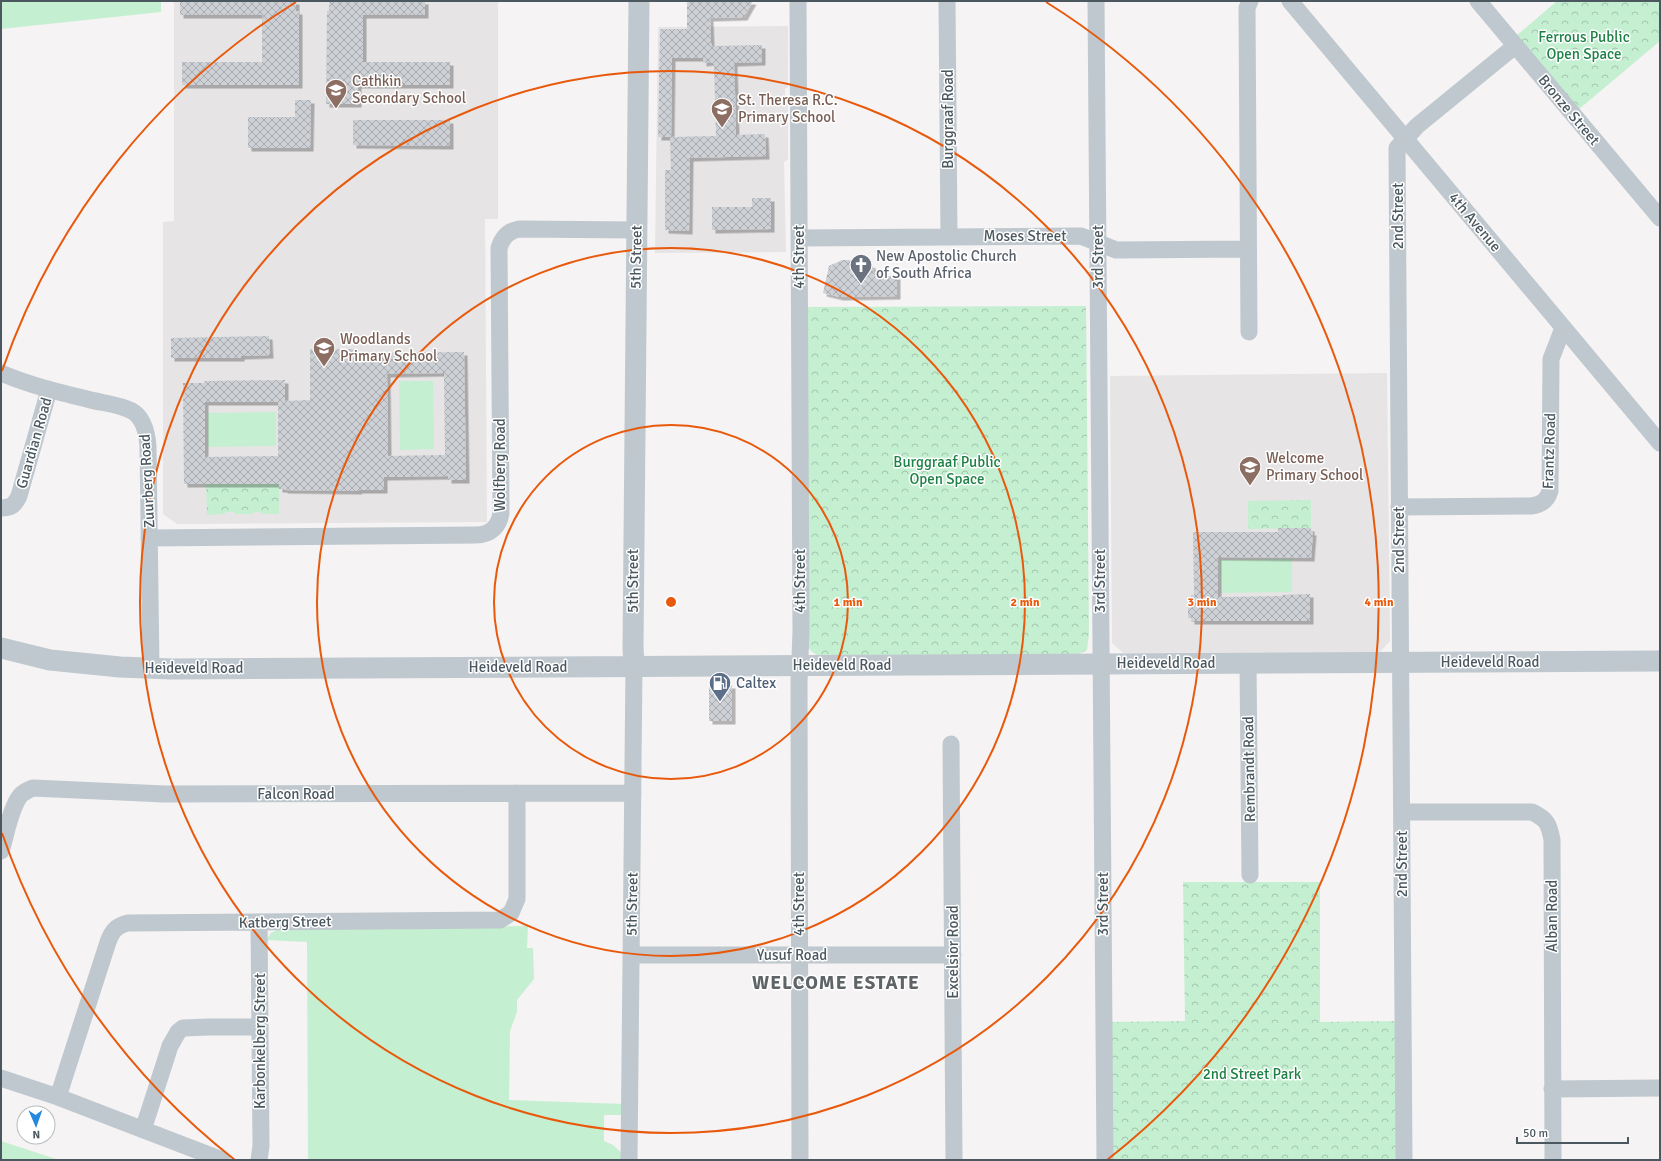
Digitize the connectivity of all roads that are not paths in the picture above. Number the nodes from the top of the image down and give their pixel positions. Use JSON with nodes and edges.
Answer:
{"nodes":[{"id":1,"x":639,"y":1,"type":"edge"},
{"id":2,"x":798,"y":1,"type":"edge"},
{"id":3,"x":947,"y":1,"type":"edge"},
{"id":4,"x":1096,"y":1,"type":"edge"},
{"id":5,"x":1250,"y":1,"type":"edge"},
{"id":6,"x":1290,"y":1,"type":"edge"},
{"id":7,"x":1478,"y":1,"type":"edge"},
{"id":8,"x":1515,"y":46,"type":"junction"},
{"id":9,"x":1406,"y":140,"type":"junction"},
{"id":10,"x":1660,"y":218,"type":"edge"},
{"id":11,"x":636,"y":230,"type":"junction"},
{"id":12,"x":949,"y":237,"type":"junction"},
{"id":13,"x":799,"y":238,"type":"junction"},
{"id":14,"x":1098,"y":243,"type":"junction"},
{"id":15,"x":1248,"y":249,"type":"junction"},
{"id":16,"x":1563,"y":328,"type":"junction"},
{"id":17,"x":1249,"y":332,"type":"dead end"},
{"id":18,"x":1,"y":373,"type":"edge"},
{"id":19,"x":49,"y":390,"type":"junction"},
{"id":20,"x":1660,"y":443,"type":"edge"},
{"id":21,"x":1399,"y":507,"type":"junction"},
{"id":22,"x":1,"y":508,"type":"edge"},
{"id":23,"x":149,"y":538,"type":"junction"},
{"id":24,"x":1,"y":648,"type":"edge"},
{"id":25,"x":1660,"y":661,"type":"edge"},
{"id":26,"x":1400,"y":662,"type":"junction"},
{"id":27,"x":1101,"y":663,"type":"junction"},
{"id":28,"x":1248,"y":663,"type":"junction"},
{"id":29,"x":799,"y":665,"type":"junction"},
{"id":30,"x":634,"y":666,"type":"junction"},
{"id":31,"x":151,"y":668,"type":"junction"},
{"id":32,"x":951,"y":744,"type":"dead end"},
{"id":33,"x":517,"y":793,"type":"junction"},
{"id":34,"x":633,"y":793,"type":"junction"},
{"id":35,"x":1402,"y":812,"type":"junction"},
{"id":36,"x":1,"y":851,"type":"edge"},
{"id":37,"x":1250,"y":875,"type":"dead end"},
{"id":38,"x":259,"y":922,"type":"junction"},
{"id":39,"x":631,"y":955,"type":"junction"},
{"id":40,"x":799,"y":955,"type":"junction"},
{"id":41,"x":953,"y":955,"type":"junction"},
{"id":42,"x":260,"y":1027,"type":"junction"},
{"id":43,"x":1,"y":1078,"type":"edge"},
{"id":44,"x":1660,"y":1088,"type":"edge"},
{"id":45,"x":1552,"y":1089,"type":"junction"},
{"id":46,"x":58,"y":1097,"type":"junction"},
{"id":47,"x":143,"y":1130,"type":"junction"},
{"id":48,"x":222,"y":1160,"type":"edge"},
{"id":49,"x":259,"y":1160,"type":"edge"},
{"id":50,"x":629,"y":1160,"type":"edge"},
{"id":51,"x":800,"y":1160,"type":"edge"},
{"id":52,"x":954,"y":1160,"type":"edge"},
{"id":53,"x":1105,"y":1160,"type":"edge"},
{"id":54,"x":1404,"y":1160,"type":"edge"},
{"id":55,"x":1553,"y":1160,"type":"edge"}],
"edges":[{"from":1,"to":11,"type":"street","name":"5th Street"},
{"from":2,"to":13,"type":"street","name":"4th Street"},
{"from":3,"to":12,"type":"street","name":"Burggraaf Road"},
{"from":4,"to":14,"type":"street","name":"3rd Street"},
{"from":5,"to":15,"type":"street"},
{"from":6,"to":9,"type":"street","name":"4th Avenue"},
{"from":7,"to":8,"type":"street","name":"Bronze Street"},
{"from":8,"to":9,"type":"street","name":"2nd Street"},
{"from":8,"to":10,"type":"street","name":"Bronze Street"},
{"from":9,"to":16,"type":"street","name":"4th Avenue"},
{"from":9,"to":21,"type":"street","name":"2nd Street"},
{"from":11,"to":23,"type":"street","name":"Wolfberg Road"},
{"from":11,"to":30,"type":"street","name":"5th Street"},
{"from":12,"to":13,"type":"street","name":"Moses Street"},
{"from":12,"to":14,"type":"street","name":"Moses Street"},
{"from":13,"to":29,"type":"street","name":"4th Street"},
{"from":14,"to":15,"type":"street","name":"Moses Street"},
{"from":14,"to":27,"type":"street","name":"3rd Street"},
{"from":15,"to":17,"type":"street"},
{"from":16,"to":20,"type":"street","name":"4th Avenue"},
{"from":16,"to":21,"type":"street","name":"Frantz Road"},
{"from":18,"to":19,"type":"street","name":"Zuurberg Road"},
{"from":19,"to":22,"type":"street","name":"Guardian Road"},
{"from":19,"to":23,"type":"street","name":"Zuurberg Road"},
{"from":21,"to":26,"type":"street","name":"2nd Street"},
{"from":23,"to":31,"type":"street","name":"Zuurberg Road"},
{"from":24,"to":31,"type":"street","name":"Heideveld Road"},
{"from":25,"to":26,"type":"street","name":"Heideveld Road"},
{"from":26,"to":28,"type":"street","name":"Heideveld Road"},
{"from":26,"to":35,"type":"street","name":"2nd Street"},
{"from":27,"to":28,"type":"street","name":"Heideveld Road"},
{"from":27,"to":29,"type":"street","name":"Heideveld Road"},
{"from":27,"to":53,"type":"street","name":"3rd Street"},
{"from":28,"to":37,"type":"street","name":"Rembrandt Road"},
{"from":29,"to":30,"type":"street","name":"Heideveld Road"},
{"from":29,"to":40,"type":"street","name":"4th Street"},
{"from":30,"to":31,"type":"street","name":"Heideveld Road"},
{"from":30,"to":34,"type":"street","name":"5th Street"},
{"from":32,"to":41,"type":"street","name":"Excelsior Road"},
{"from":33,"to":34,"type":"street","name":"Falcon Road"},
{"from":33,"to":36,"type":"street","name":"Falcon Road"},
{"from":33,"to":38,"type":"street","name":"Katberg Street"},
{"from":34,"to":39,"type":"street","name":"5th Street"},
{"from":35,"to":45,"type":"street","name":"Alban Road"},
{"from":35,"to":54,"type":"street","name":"2nd Street"},
{"from":38,"to":42,"type":"street","name":"Karbonkelberg Street"},
{"from":38,"to":46,"type":"street","name":"Katberg Street"},
{"from":39,"to":40,"type":"street","name":"Yusuf Road"},
{"from":39,"to":50,"type":"street","name":"5th Street"},
{"from":40,"to":41,"type":"street","name":"Yusuf Road"},
{"from":40,"to":51,"type":"street","name":"4th Street"},
{"from":41,"to":52,"type":"street","name":"Excelsior Road"},
{"from":42,"to":47,"type":"street"},
{"from":42,"to":49,"type":"street","name":"Karbonkelberg Street"},
{"from":43,"to":46,"type":"street"},
{"from":44,"to":45,"type":"street"},
{"from":45,"to":55,"type":"street","name":"Alban Road"},
{"from":46,"to":47,"type":"street"},
{"from":47,"to":48,"type":"street"}]}
